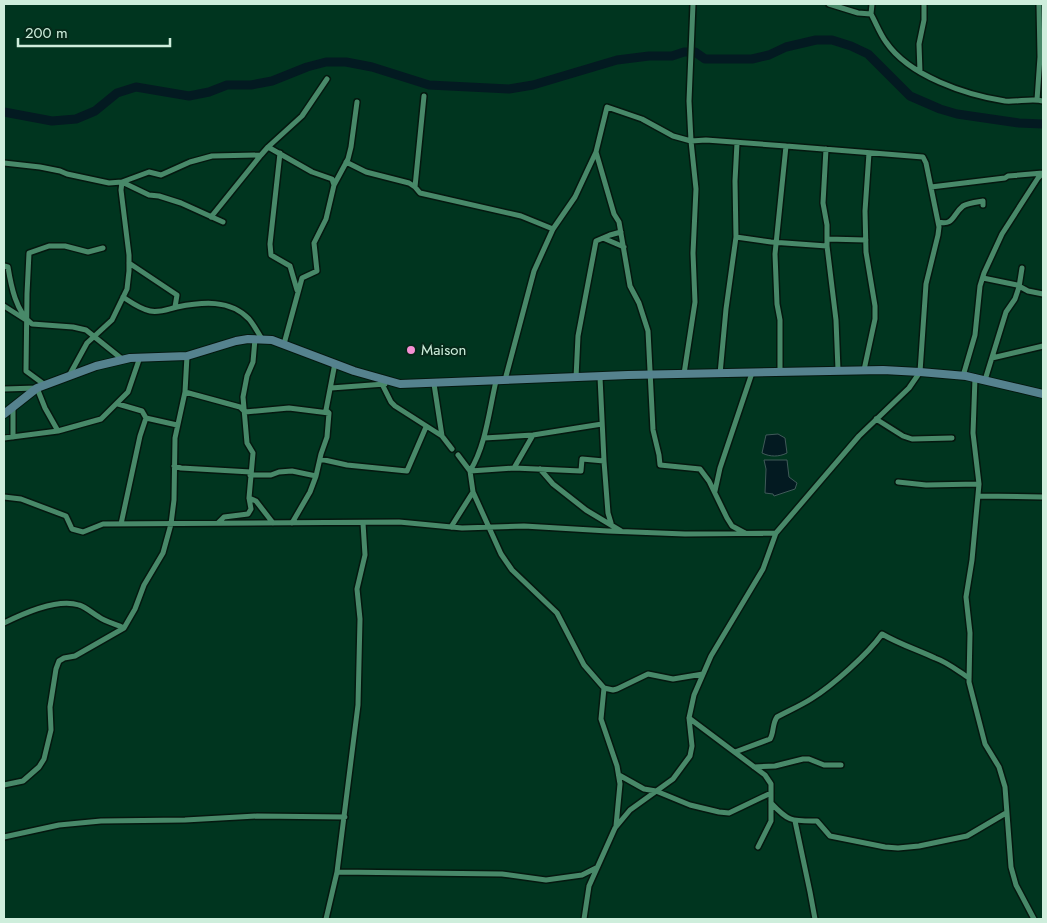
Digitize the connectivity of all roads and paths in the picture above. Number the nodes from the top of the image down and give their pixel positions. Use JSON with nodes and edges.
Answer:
{"nodes":[{"id":1,"x":693,"y":4,"type":"edge"},
{"id":2,"x":829,"y":4,"type":"edge"},
{"id":3,"x":872,"y":4,"type":"edge"},
{"id":4,"x":924,"y":4,"type":"edge"},
{"id":5,"x":1039,"y":4,"type":"edge"},
{"id":6,"x":871,"y":14,"type":"junction"},
{"id":7,"x":920,"y":72,"type":"junction"},
{"id":8,"x":326,"y":79,"type":"dead end"},
{"id":9,"x":424,"y":96,"type":"dead end"},
{"id":10,"x":1037,"y":100,"type":"junction"},
{"id":11,"x":1043,"y":101,"type":"edge"},
{"id":12,"x":357,"y":102,"type":"dead end"},
{"id":13,"x":691,"y":141,"type":"junction"},
{"id":14,"x":737,"y":143,"type":"junction"},
{"id":15,"x":786,"y":146,"type":"junction"},
{"id":16,"x":268,"y":147,"type":"junction"},
{"id":17,"x":826,"y":149,"type":"junction"},
{"id":18,"x":596,"y":152,"type":"junction"},
{"id":19,"x":280,"y":153,"type":"junction"},
{"id":20,"x":869,"y":153,"type":"junction"},
{"id":21,"x":261,"y":154,"type":"junction"},
{"id":22,"x":346,"y":162,"type":"junction"},
{"id":23,"x":4,"y":163,"type":"edge"},
{"id":24,"x":1043,"y":173,"type":"edge"},
{"id":25,"x":122,"y":182,"type":"junction"},
{"id":26,"x":334,"y":185,"type":"junction"},
{"id":27,"x":415,"y":187,"type":"junction"},
{"id":28,"x":931,"y":187,"type":"junction"},
{"id":29,"x":983,"y":206,"type":"dead end"},
{"id":30,"x":211,"y":217,"type":"junction"},
{"id":31,"x":223,"y":222,"type":"dead end"},
{"id":32,"x":938,"y":222,"type":"junction"},
{"id":33,"x":553,"y":229,"type":"junction"},
{"id":34,"x":621,"y":232,"type":"junction"},
{"id":35,"x":736,"y":237,"type":"junction"},
{"id":36,"x":603,"y":238,"type":"junction"},
{"id":37,"x":827,"y":238,"type":"junction"},
{"id":38,"x":866,"y":240,"type":"junction"},
{"id":39,"x":777,"y":242,"type":"junction"},
{"id":40,"x":827,"y":246,"type":"junction"},
{"id":41,"x":624,"y":247,"type":"junction"},
{"id":42,"x":103,"y":248,"type":"dead end"},
{"id":43,"x":129,"y":263,"type":"junction"},
{"id":44,"x":4,"y":266,"type":"edge"},
{"id":45,"x":1022,"y":268,"type":"dead end"},
{"id":46,"x":983,"y":278,"type":"junction"},
{"id":47,"x":1019,"y":286,"type":"junction"},
{"id":48,"x":298,"y":293,"type":"junction"},
{"id":49,"x":1043,"y":294,"type":"edge"},
{"id":50,"x":123,"y":297,"type":"junction"},
{"id":51,"x":4,"y":306,"type":"edge"},
{"id":52,"x":175,"y":307,"type":"junction"},
{"id":53,"x":26,"y":320,"type":"junction"},
{"id":54,"x":94,"y":335,"type":"junction"},
{"id":55,"x":258,"y":339,"type":"junction"},
{"id":56,"x":284,"y":344,"type":"junction"},
{"id":57,"x":1043,"y":346,"type":"edge"},
{"id":58,"x":187,"y":356,"type":"junction"},
{"id":59,"x":140,"y":357,"type":"junction"},
{"id":60,"x":992,"y":358,"type":"junction"},
{"id":61,"x":122,"y":359,"type":"junction"},
{"id":62,"x":335,"y":363,"type":"junction"},
{"id":63,"x":838,"y":370,"type":"junction"},
{"id":64,"x":864,"y":370,"type":"junction"},
{"id":65,"x":780,"y":372,"type":"junction"},
{"id":66,"x":920,"y":372,"type":"junction"},
{"id":67,"x":752,"y":373,"type":"junction"},
{"id":68,"x":70,"y":374,"type":"junction"},
{"id":69,"x":684,"y":374,"type":"junction"},
{"id":70,"x":720,"y":374,"type":"junction"},
{"id":71,"x":650,"y":375,"type":"junction"},
{"id":72,"x":964,"y":376,"type":"junction"},
{"id":73,"x":600,"y":377,"type":"junction"},
{"id":74,"x":576,"y":378,"type":"junction"},
{"id":75,"x":975,"y":378,"type":"junction"},
{"id":76,"x":505,"y":380,"type":"junction"},
{"id":77,"x":985,"y":380,"type":"junction"},
{"id":78,"x":496,"y":382,"type":"junction"},
{"id":79,"x":382,"y":384,"type":"junction"},
{"id":80,"x":394,"y":384,"type":"junction"},
{"id":81,"x":434,"y":384,"type":"junction"},
{"id":82,"x":41,"y":386,"type":"junction"},
{"id":83,"x":331,"y":388,"type":"junction"},
{"id":84,"x":4,"y":389,"type":"edge"},
{"id":85,"x":185,"y":392,"type":"junction"},
{"id":86,"x":1043,"y":394,"type":"edge"},
{"id":87,"x":118,"y":404,"type":"junction"},
{"id":88,"x":13,"y":407,"type":"junction"},
{"id":89,"x":245,"y":412,"type":"junction"},
{"id":90,"x":329,"y":413,"type":"junction"},
{"id":91,"x":4,"y":414,"type":"edge"},
{"id":92,"x":146,"y":418,"type":"junction"},
{"id":93,"x":876,"y":419,"type":"junction"},
{"id":94,"x":602,"y":424,"type":"junction"},
{"id":95,"x":177,"y":425,"type":"junction"},
{"id":96,"x":426,"y":427,"type":"junction"},
{"id":97,"x":58,"y":431,"type":"junction"},
{"id":98,"x":533,"y":435,"type":"junction"},
{"id":99,"x":442,"y":436,"type":"junction"},
{"id":100,"x":13,"y":437,"type":"junction"},
{"id":101,"x":4,"y":438,"type":"edge"},
{"id":102,"x":484,"y":438,"type":"junction"},
{"id":103,"x":952,"y":438,"type":"dead end"},
{"id":104,"x":452,"y":449,"type":"dead end"},
{"id":105,"x":458,"y":455,"type":"dead end"},
{"id":106,"x":320,"y":459,"type":"junction"},
{"id":107,"x":604,"y":460,"type":"junction"},
{"id":108,"x":174,"y":466,"type":"junction"},
{"id":109,"x":514,"y":468,"type":"junction"},
{"id":110,"x":540,"y":469,"type":"junction"},
{"id":111,"x":470,"y":471,"type":"junction"},
{"id":112,"x":250,"y":473,"type":"junction"},
{"id":113,"x":316,"y":476,"type":"junction"},
{"id":114,"x":898,"y":482,"type":"dead end"},
{"id":115,"x":978,"y":484,"type":"junction"},
{"id":116,"x":473,"y":492,"type":"junction"},
{"id":117,"x":715,"y":496,"type":"junction"},
{"id":118,"x":978,"y":496,"type":"junction"},
{"id":119,"x":4,"y":497,"type":"edge"},
{"id":120,"x":1043,"y":497,"type":"edge"},
{"id":121,"x":249,"y":498,"type":"junction"},
{"id":122,"x":273,"y":523,"type":"junction"},
{"id":123,"x":292,"y":523,"type":"junction"},
{"id":124,"x":363,"y":523,"type":"junction"},
{"id":125,"x":611,"y":523,"type":"junction"},
{"id":126,"x":121,"y":524,"type":"junction"},
{"id":127,"x":171,"y":524,"type":"junction"},
{"id":128,"x":218,"y":524,"type":"junction"},
{"id":129,"x":451,"y":527,"type":"junction"},
{"id":130,"x":488,"y":527,"type":"junction"},
{"id":131,"x":622,"y":532,"type":"junction"},
{"id":132,"x":776,"y":533,"type":"junction"},
{"id":133,"x":751,"y":534,"type":"junction"},
{"id":134,"x":4,"y":623,"type":"edge"},
{"id":135,"x":124,"y":628,"type":"junction"},
{"id":136,"x":704,"y":674,"type":"junction"},
{"id":137,"x":969,"y":678,"type":"junction"},
{"id":138,"x":604,"y":688,"type":"junction"},
{"id":139,"x":689,"y":718,"type":"junction"},
{"id":140,"x":735,"y":752,"type":"junction"},
{"id":141,"x":842,"y":765,"type":"dead end"},
{"id":142,"x":754,"y":767,"type":"junction"},
{"id":143,"x":619,"y":775,"type":"junction"},
{"id":144,"x":4,"y":785,"type":"edge"},
{"id":145,"x":656,"y":791,"type":"junction"},
{"id":146,"x":771,"y":793,"type":"junction"},
{"id":147,"x":771,"y":803,"type":"junction"},
{"id":148,"x":1006,"y":813,"type":"junction"},
{"id":149,"x":345,"y":816,"type":"junction"},
{"id":150,"x":795,"y":821,"type":"junction"},
{"id":151,"x":615,"y":828,"type":"junction"},
{"id":152,"x":4,"y":837,"type":"edge"},
{"id":153,"x":758,"y":847,"type":"dead end"},
{"id":154,"x":596,"y":868,"type":"junction"},
{"id":155,"x":336,"y":872,"type":"junction"},
{"id":156,"x":326,"y":919,"type":"edge"},
{"id":157,"x":584,"y":919,"type":"edge"},
{"id":158,"x":814,"y":919,"type":"edge"},
{"id":159,"x":1034,"y":919,"type":"edge"}],
"edges":[{"from":1,"to":13,"type":"street"},
{"from":2,"to":6,"type":"street"},
{"from":3,"to":6,"type":"street"},
{"from":4,"to":7,"type":"street"},
{"from":5,"to":10,"type":"street"},
{"from":6,"to":7,"type":"street"},
{"from":7,"to":10,"type":"street"},
{"from":8,"to":16,"type":"street"},
{"from":9,"to":27,"type":"street"},
{"from":10,"to":11,"type":"street"},
{"from":12,"to":22,"type":"street"},
{"from":13,"to":14,"type":"street"},
{"from":13,"to":18,"type":"street"},
{"from":13,"to":69,"type":"street"},
{"from":14,"to":15,"type":"street"},
{"from":14,"to":35,"type":"street"},
{"from":15,"to":17,"type":"street"},
{"from":15,"to":39,"type":"street"},
{"from":16,"to":19,"type":"street"},
{"from":16,"to":21,"type":"street"},
{"from":17,"to":20,"type":"street"},
{"from":17,"to":37,"type":"street"},
{"from":18,"to":33,"type":"street"},
{"from":18,"to":34,"type":"street"},
{"from":19,"to":26,"type":"street"},
{"from":19,"to":48,"type":"street"},
{"from":20,"to":28,"type":"street"},
{"from":20,"to":38,"type":"street"},
{"from":21,"to":25,"type":"street"},
{"from":21,"to":30,"type":"street"},
{"from":22,"to":26,"type":"street"},
{"from":22,"to":27,"type":"street"},
{"from":23,"to":25,"type":"street"},
{"from":24,"to":28,"type":"street"},
{"from":24,"to":46,"type":"street"},
{"from":25,"to":30,"type":"street"},
{"from":25,"to":43,"type":"street"},
{"from":26,"to":48,"type":"street"},
{"from":27,"to":33,"type":"street"},
{"from":28,"to":32,"type":"street"},
{"from":29,"to":32,"type":"street"},
{"from":30,"to":31,"type":"street"},
{"from":32,"to":66,"type":"street"},
{"from":33,"to":76,"type":"street"},
{"from":34,"to":36,"type":"street"},
{"from":34,"to":41,"type":"street"},
{"from":35,"to":39,"type":"street"},
{"from":35,"to":70,"type":"street"},
{"from":36,"to":41,"type":"street"},
{"from":36,"to":74,"type":"street"},
{"from":37,"to":38,"type":"street"},
{"from":37,"to":40,"type":"street"},
{"from":38,"to":64,"type":"street"},
{"from":39,"to":40,"type":"street"},
{"from":39,"to":65,"type":"street"},
{"from":40,"to":63,"type":"street"},
{"from":41,"to":71,"type":"street"},
{"from":42,"to":53,"type":"street"},
{"from":43,"to":50,"type":"street"},
{"from":43,"to":52,"type":"street"},
{"from":44,"to":53,"type":"street"},
{"from":45,"to":47,"type":"street"},
{"from":46,"to":47,"type":"street"},
{"from":46,"to":72,"type":"street"},
{"from":47,"to":49,"type":"street"},
{"from":47,"to":60,"type":"street"},
{"from":48,"to":56,"type":"street"},
{"from":50,"to":52,"type":"street"},
{"from":50,"to":54,"type":"street"},
{"from":51,"to":53,"type":"street"},
{"from":52,"to":55,"type":"street"},
{"from":53,"to":54,"type":"street"},
{"from":53,"to":82,"type":"street"},
{"from":54,"to":61,"type":"street"},
{"from":54,"to":68,"type":"street"},
{"from":55,"to":56,"type":"street"},
{"from":55,"to":58,"type":"street"},
{"from":55,"to":89,"type":"street"},
{"from":56,"to":62,"type":"street"},
{"from":57,"to":60,"type":"street"},
{"from":58,"to":59,"type":"street"},
{"from":58,"to":85,"type":"street"},
{"from":59,"to":61,"type":"street"},
{"from":59,"to":87,"type":"street"},
{"from":60,"to":77,"type":"street"},
{"from":61,"to":68,"type":"street"},
{"from":62,"to":80,"type":"street"},
{"from":62,"to":83,"type":"street"},
{"from":63,"to":64,"type":"street"},
{"from":63,"to":65,"type":"street"},
{"from":64,"to":66,"type":"street"},
{"from":65,"to":67,"type":"street"},
{"from":66,"to":72,"type":"street"},
{"from":66,"to":93,"type":"street"},
{"from":67,"to":70,"type":"street"},
{"from":67,"to":117,"type":"street"},
{"from":68,"to":82,"type":"street"},
{"from":69,"to":70,"type":"street"},
{"from":69,"to":71,"type":"street"},
{"from":71,"to":73,"type":"street"},
{"from":71,"to":117,"type":"street"},
{"from":72,"to":75,"type":"street"},
{"from":73,"to":74,"type":"street"},
{"from":73,"to":94,"type":"street"},
{"from":74,"to":76,"type":"street"},
{"from":75,"to":77,"type":"street"},
{"from":75,"to":115,"type":"street"},
{"from":76,"to":78,"type":"street"},
{"from":77,"to":86,"type":"street"},
{"from":78,"to":81,"type":"street"},
{"from":78,"to":102,"type":"street"},
{"from":79,"to":80,"type":"street"},
{"from":79,"to":83,"type":"street"},
{"from":79,"to":96,"type":"street"},
{"from":80,"to":81,"type":"street"},
{"from":81,"to":99,"type":"street"},
{"from":82,"to":84,"type":"street"},
{"from":82,"to":88,"type":"street"},
{"from":82,"to":97,"type":"street"},
{"from":83,"to":90,"type":"street"},
{"from":85,"to":89,"type":"street"},
{"from":85,"to":95,"type":"street"},
{"from":87,"to":92,"type":"street"},
{"from":87,"to":97,"type":"street"},
{"from":88,"to":91,"type":"street"},
{"from":88,"to":100,"type":"street"},
{"from":89,"to":90,"type":"street"},
{"from":89,"to":112,"type":"street"},
{"from":90,"to":106,"type":"street"},
{"from":92,"to":95,"type":"street"},
{"from":92,"to":126,"type":"street"},
{"from":93,"to":103,"type":"street"},
{"from":93,"to":132,"type":"street"},
{"from":94,"to":98,"type":"street"},
{"from":94,"to":107,"type":"street"},
{"from":95,"to":108,"type":"street"},
{"from":96,"to":99,"type":"street"},
{"from":96,"to":106,"type":"street"},
{"from":97,"to":100,"type":"street"},
{"from":98,"to":102,"type":"street"},
{"from":98,"to":109,"type":"street"},
{"from":99,"to":104,"type":"street"},
{"from":100,"to":101,"type":"street"},
{"from":102,"to":111,"type":"street"},
{"from":105,"to":111,"type":"street"},
{"from":106,"to":113,"type":"street"},
{"from":107,"to":110,"type":"street"},
{"from":107,"to":125,"type":"street"},
{"from":108,"to":112,"type":"street"},
{"from":108,"to":127,"type":"street"},
{"from":109,"to":110,"type":"street"},
{"from":109,"to":111,"type":"street"},
{"from":110,"to":125,"type":"street"},
{"from":111,"to":116,"type":"street"},
{"from":112,"to":113,"type":"street"},
{"from":112,"to":121,"type":"street"},
{"from":113,"to":123,"type":"street"},
{"from":114,"to":115,"type":"street"},
{"from":115,"to":118,"type":"street"},
{"from":116,"to":129,"type":"street"},
{"from":116,"to":130,"type":"street"},
{"from":117,"to":133,"type":"street"},
{"from":118,"to":120,"type":"street"},
{"from":118,"to":137,"type":"street"},
{"from":119,"to":126,"type":"street"},
{"from":121,"to":122,"type":"street"},
{"from":121,"to":128,"type":"street"},
{"from":122,"to":123,"type":"street"},
{"from":122,"to":128,"type":"street"},
{"from":123,"to":124,"type":"street"},
{"from":124,"to":129,"type":"street"},
{"from":124,"to":149,"type":"street"},
{"from":125,"to":131,"type":"street"},
{"from":126,"to":127,"type":"street"},
{"from":127,"to":128,"type":"street"},
{"from":127,"to":135,"type":"street"},
{"from":129,"to":130,"type":"street"},
{"from":130,"to":131,"type":"street"},
{"from":130,"to":138,"type":"street"},
{"from":131,"to":133,"type":"street"},
{"from":132,"to":133,"type":"street"},
{"from":132,"to":136,"type":"street"},
{"from":134,"to":135,"type":"street"},
{"from":135,"to":144,"type":"street"},
{"from":136,"to":138,"type":"street"},
{"from":136,"to":139,"type":"street"},
{"from":137,"to":140,"type":"street"},
{"from":137,"to":148,"type":"street"},
{"from":138,"to":143,"type":"street"},
{"from":139,"to":140,"type":"street"},
{"from":139,"to":145,"type":"street"},
{"from":140,"to":142,"type":"street"},
{"from":141,"to":142,"type":"street"},
{"from":142,"to":146,"type":"street"},
{"from":143,"to":145,"type":"street"},
{"from":143,"to":151,"type":"street"},
{"from":145,"to":146,"type":"street"},
{"from":145,"to":151,"type":"street"},
{"from":146,"to":147,"type":"street"},
{"from":147,"to":150,"type":"street"},
{"from":147,"to":153,"type":"street"},
{"from":148,"to":150,"type":"street"},
{"from":148,"to":159,"type":"street"},
{"from":149,"to":152,"type":"street"},
{"from":149,"to":155,"type":"street"},
{"from":150,"to":158,"type":"street"},
{"from":151,"to":154,"type":"street"},
{"from":154,"to":155,"type":"street"},
{"from":154,"to":157,"type":"street"},
{"from":155,"to":156,"type":"street"}]}
